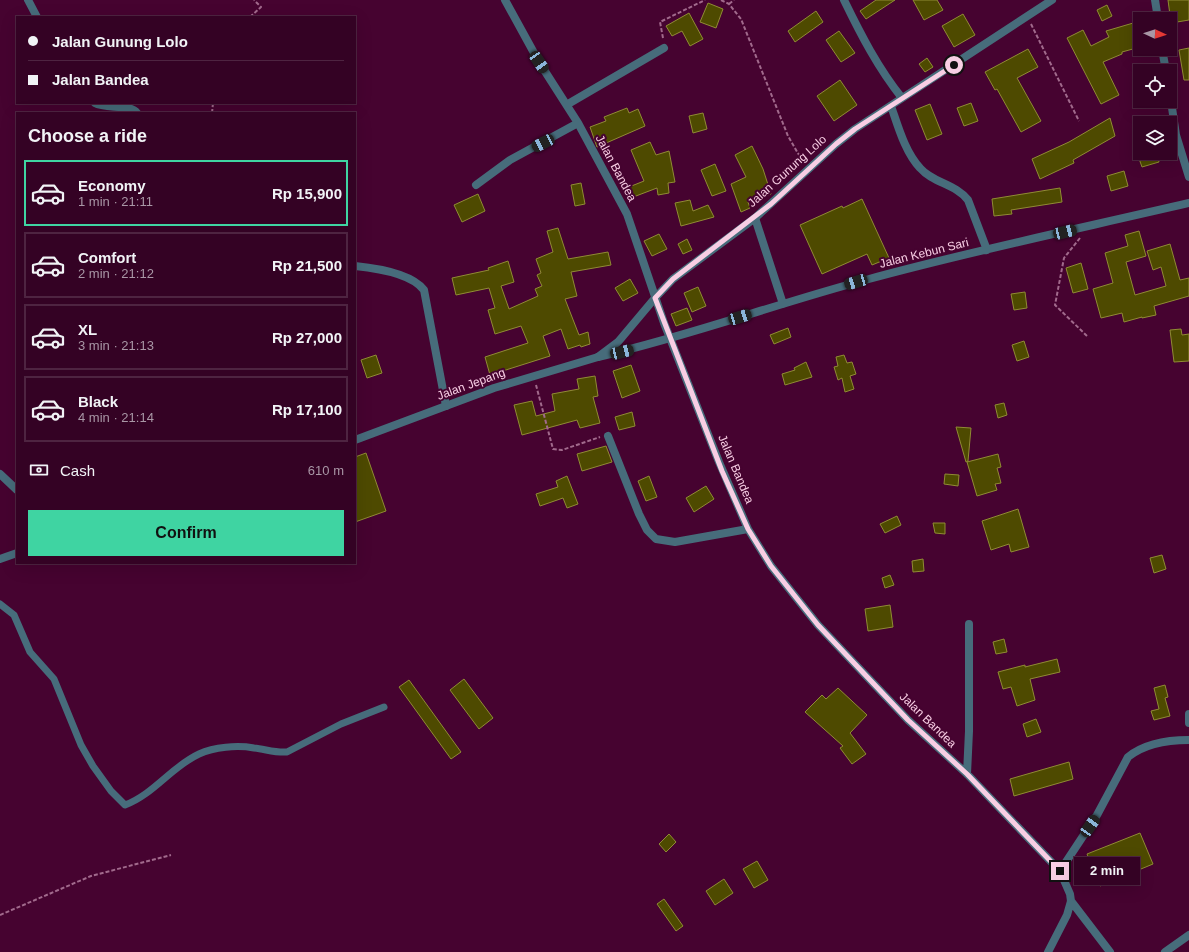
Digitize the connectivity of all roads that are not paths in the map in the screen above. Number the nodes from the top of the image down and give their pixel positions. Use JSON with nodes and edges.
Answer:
{"nodes":[{"id":1,"x":28,"y":0,"type":"edge"},
{"id":2,"x":505,"y":0,"type":"edge"},
{"id":3,"x":844,"y":0,"type":"edge"},
{"id":4,"x":1052,"y":0,"type":"edge"},
{"id":5,"x":1155,"y":0,"type":"edge"},
{"id":6,"x":1157,"y":12,"type":"edge"},
{"id":7,"x":36,"y":16,"type":"edge"},
{"id":8,"x":664,"y":48,"type":"road end"},
{"id":9,"x":902,"y":98,"type":"junction"},
{"id":10,"x":97,"y":104,"type":"edge"},
{"id":11,"x":568,"y":104,"type":"junction"},
{"id":12,"x":891,"y":106,"type":"junction"},
{"id":13,"x":1172,"y":108,"type":"edge"},
{"id":14,"x":136,"y":112,"type":"edge"},
{"id":15,"x":578,"y":123,"type":"junction"},
{"id":16,"x":1189,"y":178,"type":"edge"},
{"id":17,"x":476,"y":185,"type":"dead end"},
{"id":18,"x":1189,"y":203,"type":"edge"},
{"id":19,"x":755,"y":218,"type":"junction"},
{"id":20,"x":987,"y":250,"type":"junction"},
{"id":21,"x":356,"y":266,"type":"edge"},
{"id":22,"x":655,"y":298,"type":"junction"},
{"id":23,"x":783,"y":304,"type":"junction"},
{"id":24,"x":670,"y":339,"type":"junction"},
{"id":25,"x":598,"y":357,"type":"junction"},
{"id":26,"x":446,"y":406,"type":"junction"},
{"id":27,"x":608,"y":436,"type":"road end"},
{"id":28,"x":356,"y":440,"type":"edge"},
{"id":29,"x":0,"y":474,"type":"edge"},
{"id":30,"x":16,"y":489,"type":"edge"},
{"id":31,"x":748,"y":529,"type":"junction"},
{"id":32,"x":16,"y":553,"type":"edge"},
{"id":33,"x":0,"y":559,"type":"edge"},
{"id":34,"x":0,"y":604,"type":"edge"},
{"id":35,"x":969,"y":624,"type":"dead end"},
{"id":36,"x":384,"y":707,"type":"dead end"},
{"id":37,"x":1189,"y":714,"type":"edge"},
{"id":38,"x":1189,"y":723,"type":"edge"},
{"id":39,"x":1189,"y":740,"type":"edge"},
{"id":40,"x":967,"y":774,"type":"junction"},
{"id":41,"x":1060,"y":871,"type":"junction"},
{"id":42,"x":1071,"y":901,"type":"junction"},
{"id":43,"x":1189,"y":935,"type":"edge"},
{"id":44,"x":1048,"y":952,"type":"edge"},
{"id":45,"x":1110,"y":952,"type":"edge"},
{"id":46,"x":1165,"y":952,"type":"edge"}],
"edges":[{"from":1,"to":7,"type":"street"},
{"from":2,"to":11,"type":"street","name":"Jalan Bandea"},
{"from":3,"to":9,"type":"street"},
{"from":4,"to":9,"type":"street","name":"Jalan Gunung Lolo"},
{"from":5,"to":6,"type":"street"},
{"from":8,"to":11,"type":"street"},
{"from":9,"to":12,"type":"street","name":"Jalan Gunung Lolo"},
{"from":10,"to":14,"type":"street"},
{"from":11,"to":15,"type":"street","name":"Jalan Bandea"},
{"from":12,"to":19,"type":"street","name":"Jalan Gunung Lolo"},
{"from":12,"to":20,"type":"street"},
{"from":13,"to":16,"type":"street"},
{"from":15,"to":17,"type":"street"},
{"from":15,"to":22,"type":"street","name":"Jalan Bandea"},
{"from":18,"to":20,"type":"street","name":"Jalan Kebun Sari"},
{"from":19,"to":22,"type":"street","name":"Jalan Gunung Lolo"},
{"from":19,"to":23,"type":"street"},
{"from":20,"to":23,"type":"street","name":"Jalan Kebun Sari"},
{"from":21,"to":26,"type":"street"},
{"from":22,"to":24,"type":"street","name":"Jalan Bandea"},
{"from":22,"to":25,"type":"street","name":"Jalan Gunung Lolo"},
{"from":23,"to":24,"type":"street","name":"Jalan Kebun Sari"},
{"from":24,"to":25,"type":"street","name":"Jalan Kebun Sari"},
{"from":24,"to":31,"type":"street","name":"Jalan Bandea"},
{"from":25,"to":26,"type":"street","name":"Jalan Jepang"},
{"from":26,"to":28,"type":"street","name":"Jalan Jepang"},
{"from":27,"to":31,"type":"street"},
{"from":29,"to":30,"type":"street"},
{"from":31,"to":40,"type":"street","name":"Jalan Bandea"},
{"from":32,"to":33,"type":"street"},
{"from":34,"to":36,"type":"lane"},
{"from":35,"to":40,"type":"street"},
{"from":37,"to":38,"type":"street"},
{"from":39,"to":41,"type":"street"},
{"from":40,"to":41,"type":"street","name":"Jalan Bandea"},
{"from":41,"to":42,"type":"street"},
{"from":42,"to":44,"type":"street"},
{"from":42,"to":45,"type":"street"},
{"from":43,"to":46,"type":"street"}]}
